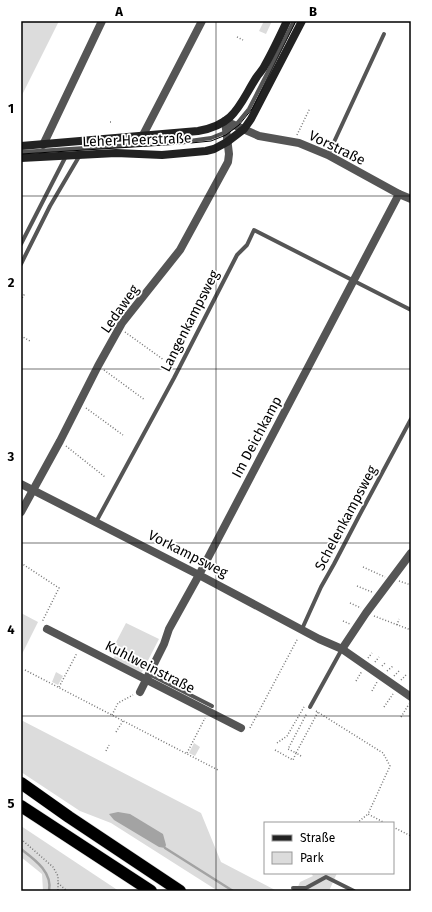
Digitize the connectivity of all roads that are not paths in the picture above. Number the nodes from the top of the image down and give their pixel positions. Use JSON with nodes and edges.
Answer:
{"nodes":[{"id":1,"x":102,"y":21,"type":"edge"},
{"id":2,"x":202,"y":21,"type":"edge"},
{"id":3,"x":287,"y":21,"type":"edge"},
{"id":4,"x":294,"y":21,"type":"edge"},
{"id":5,"x":302,"y":21,"type":"edge"},
{"id":6,"x":384,"y":34,"type":"dead end"},
{"id":7,"x":225,"y":121,"type":"junction"},
{"id":8,"x":235,"y":126,"type":"junction"},
{"id":9,"x":244,"y":129,"type":"junction"},
{"id":10,"x":226,"y":132,"type":"junction"},
{"id":11,"x":143,"y":136,"type":"junction"},
{"id":12,"x":227,"y":142,"type":"junction"},
{"id":13,"x":43,"y":145,"type":"junction"},
{"id":14,"x":21,"y":146,"type":"edge"},
{"id":15,"x":21,"y":152,"type":"edge"},
{"id":16,"x":80,"y":155,"type":"junction"},
{"id":17,"x":328,"y":155,"type":"junction"},
{"id":18,"x":66,"y":156,"type":"junction"},
{"id":19,"x":21,"y":158,"type":"edge"},
{"id":20,"x":399,"y":194,"type":"junction"},
{"id":21,"x":411,"y":199,"type":"edge"},
{"id":22,"x":21,"y":244,"type":"edge"},
{"id":23,"x":21,"y":264,"type":"edge"},
{"id":24,"x":354,"y":280,"type":"junction"},
{"id":25,"x":411,"y":310,"type":"edge"},
{"id":26,"x":411,"y":419,"type":"edge"},
{"id":27,"x":21,"y":484,"type":"edge"},
{"id":28,"x":33,"y":491,"type":"junction"},
{"id":29,"x":21,"y":512,"type":"edge"},
{"id":30,"x":96,"y":523,"type":"junction"},
{"id":31,"x":411,"y":553,"type":"edge"},
{"id":32,"x":199,"y":575,"type":"junction"},
{"id":33,"x":47,"y":629,"type":"road end"},
{"id":34,"x":302,"y":629,"type":"junction"},
{"id":35,"x":342,"y":649,"type":"junction"},
{"id":36,"x":147,"y":677,"type":"junction"},
{"id":37,"x":140,"y":692,"type":"road end"},
{"id":38,"x":411,"y":697,"type":"edge"},
{"id":39,"x":310,"y":707,"type":"road end"},
{"id":40,"x":240,"y":728,"type":"road end"},
{"id":41,"x":21,"y":783,"type":"edge"},
{"id":42,"x":21,"y":806,"type":"edge"},
{"id":43,"x":327,"y":875,"type":"edge"},
{"id":44,"x":293,"y":888,"type":"dead end"},
{"id":45,"x":151,"y":891,"type":"edge"},
{"id":46,"x":180,"y":891,"type":"edge"},
{"id":47,"x":354,"y":891,"type":"edge"}],
"edges":[{"from":1,"to":13,"type":"street"},
{"from":2,"to":11,"type":"street"},
{"from":3,"to":7,"type":"main road","name":"Leher Heerstraße"},
{"from":4,"to":8,"type":"lane"},
{"from":5,"to":9,"type":"main road","name":"Leher Heerstraße"},
{"from":6,"to":17,"type":"lane"},
{"from":7,"to":8,"type":"street","name":"Vorstraße"},
{"from":7,"to":10,"type":"street","name":"Ledaweg"},
{"from":7,"to":11,"type":"main road","name":"Leher Heerstraße"},
{"from":8,"to":9,"type":"street","name":"Vorstraße"},
{"from":8,"to":10,"type":"lane"},
{"from":9,"to":12,"type":"main road","name":"Leher Heerstraße"},
{"from":9,"to":17,"type":"street","name":"Vorstraße"},
{"from":10,"to":12,"type":"street","name":"Ledaweg"},
{"from":10,"to":15,"type":"lane"},
{"from":11,"to":13,"type":"main road","name":"Leher Heerstraße"},
{"from":12,"to":16,"type":"main road","name":"Leher Heerstraße"},
{"from":12,"to":28,"type":"street","name":"Ledaweg"},
{"from":13,"to":14,"type":"main road","name":"Leher Heerstraße"},
{"from":16,"to":18,"type":"main road","name":"Leher Heerstraße"},
{"from":16,"to":23,"type":"lane"},
{"from":17,"to":20,"type":"street","name":"Vorstraße"},
{"from":18,"to":19,"type":"main road","name":"Leher Heerstraße"},
{"from":18,"to":22,"type":"lane"},
{"from":20,"to":21,"type":"street","name":"Vorstraße"},
{"from":20,"to":24,"type":"street","name":"Im Deichkamp"},
{"from":24,"to":25,"type":"lane"},
{"from":24,"to":30,"type":"lane","name":"Langenkampsweg"},
{"from":24,"to":32,"type":"street","name":"Im Deichkamp"},
{"from":26,"to":34,"type":"lane","name":"Schelenkampsweg"},
{"from":27,"to":28,"type":"street","name":"Vorkampsweg"},
{"from":28,"to":29,"type":"street","name":"Ledaweg"},
{"from":28,"to":30,"type":"street","name":"Vorkampsweg"},
{"from":30,"to":32,"type":"street","name":"Vorkampsweg"},
{"from":31,"to":35,"type":"street"},
{"from":32,"to":34,"type":"street","name":"Vorkampsweg"},
{"from":32,"to":36,"type":"street","name":"Im Deichkamp"},
{"from":33,"to":36,"type":"street","name":"Kuhlweinstraße"},
{"from":34,"to":35,"type":"street","name":"Vorkampsweg"},
{"from":35,"to":38,"type":"street","name":"Vorkampsweg"},
{"from":35,"to":39,"type":"lane"},
{"from":36,"to":37,"type":"street","name":"Im Deichkamp"},
{"from":36,"to":40,"type":"street","name":"Kuhlweinstraße"},
{"from":41,"to":46,"type":"highway"},
{"from":42,"to":45,"type":"highway"},
{"from":43,"to":44,"type":"lane"},
{"from":43,"to":47,"type":"lane"}]}
